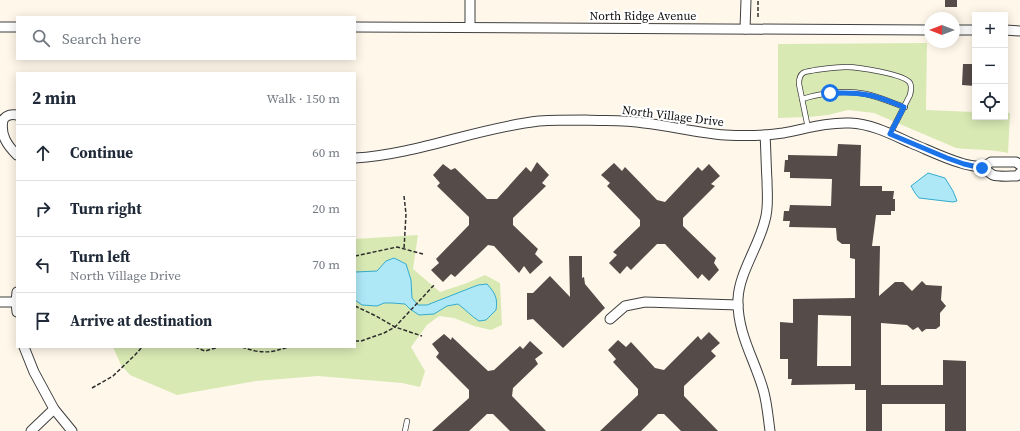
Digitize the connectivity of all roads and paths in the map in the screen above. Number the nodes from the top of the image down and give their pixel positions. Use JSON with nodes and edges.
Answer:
{"nodes":[{"id":1,"x":470,"y":0,"type":"edge"},
{"id":2,"x":746,"y":0,"type":"edge"},
{"id":3,"x":758,"y":0,"type":"edge"},
{"id":4,"x":758,"y":17,"type":"dead end"},
{"id":5,"x":0,"y":27,"type":"edge"},
{"id":6,"x":16,"y":27,"type":"edge"},
{"id":7,"x":356,"y":27,"type":"edge"},
{"id":8,"x":470,"y":27,"type":"junction"},
{"id":9,"x":745,"y":29,"type":"junction"},
{"id":10,"x":924,"y":30,"type":"edge"},
{"id":11,"x":960,"y":30,"type":"edge"},
{"id":12,"x":972,"y":30,"type":"edge"},
{"id":13,"x":1008,"y":30,"type":"edge"},
{"id":14,"x":1020,"y":30,"type":"edge"},
{"id":15,"x":802,"y":99,"type":"junction"},
{"id":16,"x":904,"y":107,"type":"junction"},
{"id":17,"x":16,"y":115,"type":"edge"},
{"id":18,"x":808,"y":128,"type":"junction"},
{"id":19,"x":890,"y":134,"type":"junction"},
{"id":20,"x":765,"y":135,"type":"junction"},
{"id":21,"x":16,"y":153,"type":"edge"},
{"id":22,"x":356,"y":158,"type":"edge"},
{"id":23,"x":1020,"y":165,"type":"edge"},
{"id":24,"x":982,"y":168,"type":"junction"},
{"id":25,"x":1020,"y":173,"type":"edge"},
{"id":26,"x":404,"y":196,"type":"dead end"},
{"id":27,"x":404,"y":249,"type":"junction"},
{"id":28,"x":423,"y":254,"type":"dead end"},
{"id":29,"x":356,"y":256,"type":"edge"},
{"id":30,"x":435,"y":284,"type":"dead end"},
{"id":31,"x":16,"y":297,"type":"edge"},
{"id":32,"x":0,"y":302,"type":"edge"},
{"id":33,"x":738,"y":305,"type":"junction"},
{"id":34,"x":356,"y":306,"type":"edge"},
{"id":35,"x":610,"y":319,"type":"dead end"},
{"id":36,"x":395,"y":327,"type":"junction"},
{"id":37,"x":422,"y":336,"type":"dead end"},
{"id":38,"x":356,"y":341,"type":"edge"},
{"id":39,"x":24,"y":348,"type":"edge"},
{"id":40,"x":141,"y":348,"type":"edge"},
{"id":41,"x":198,"y":348,"type":"edge"},
{"id":42,"x":216,"y":348,"type":"edge"},
{"id":43,"x":246,"y":348,"type":"edge"},
{"id":44,"x":285,"y":348,"type":"edge"},
{"id":45,"x":92,"y":388,"type":"dead end"},
{"id":46,"x":54,"y":409,"type":"junction"},
{"id":47,"x":407,"y":421,"type":"dead end"},
{"id":48,"x":31,"y":431,"type":"edge"},
{"id":49,"x":72,"y":431,"type":"edge"},
{"id":50,"x":405,"y":431,"type":"edge"},
{"id":51,"x":770,"y":431,"type":"edge"}],
"edges":[{"from":1,"to":8,"type":"street"},
{"from":2,"to":9,"type":"street"},
{"from":3,"to":4,"type":"path"},
{"from":5,"to":6,"type":"street"},
{"from":7,"to":8,"type":"street","name":"North Ridge Avenue"},
{"from":8,"to":9,"type":"street","name":"North Ridge Avenue"},
{"from":9,"to":10,"type":"street","name":"North Ridge Avenue"},
{"from":11,"to":12,"type":"street"},
{"from":13,"to":14,"type":"street"},
{"from":15,"to":16,"type":"lane"},
{"from":15,"to":16,"type":"lane"},
{"from":15,"to":18,"type":"lane"},
{"from":16,"to":19,"type":"lane"},
{"from":17,"to":21,"type":"street"},
{"from":18,"to":19,"type":"street","name":"North Village Drive"},
{"from":18,"to":20,"type":"street","name":"North Village Drive"},
{"from":19,"to":24,"type":"street","name":"North Village Drive"},
{"from":20,"to":22,"type":"street","name":"North Village Drive"},
{"from":20,"to":33,"type":"street"},
{"from":23,"to":24,"type":"street"},
{"from":24,"to":25,"type":"street","name":"North Village Drive"},
{"from":26,"to":27,"type":"path"},
{"from":27,"to":28,"type":"path"},
{"from":27,"to":29,"type":"path"},
{"from":30,"to":36,"type":"path"},
{"from":31,"to":32,"type":"street"},
{"from":33,"to":35,"type":"street"},
{"from":33,"to":51,"type":"street"},
{"from":34,"to":36,"type":"path"},
{"from":36,"to":37,"type":"path"},
{"from":36,"to":38,"type":"path"},
{"from":39,"to":46,"type":"street"},
{"from":40,"to":45,"type":"path"},
{"from":41,"to":42,"type":"path"},
{"from":43,"to":44,"type":"path"},
{"from":46,"to":48,"type":"street"},
{"from":46,"to":49,"type":"street"},
{"from":47,"to":50,"type":"lane"}]}
